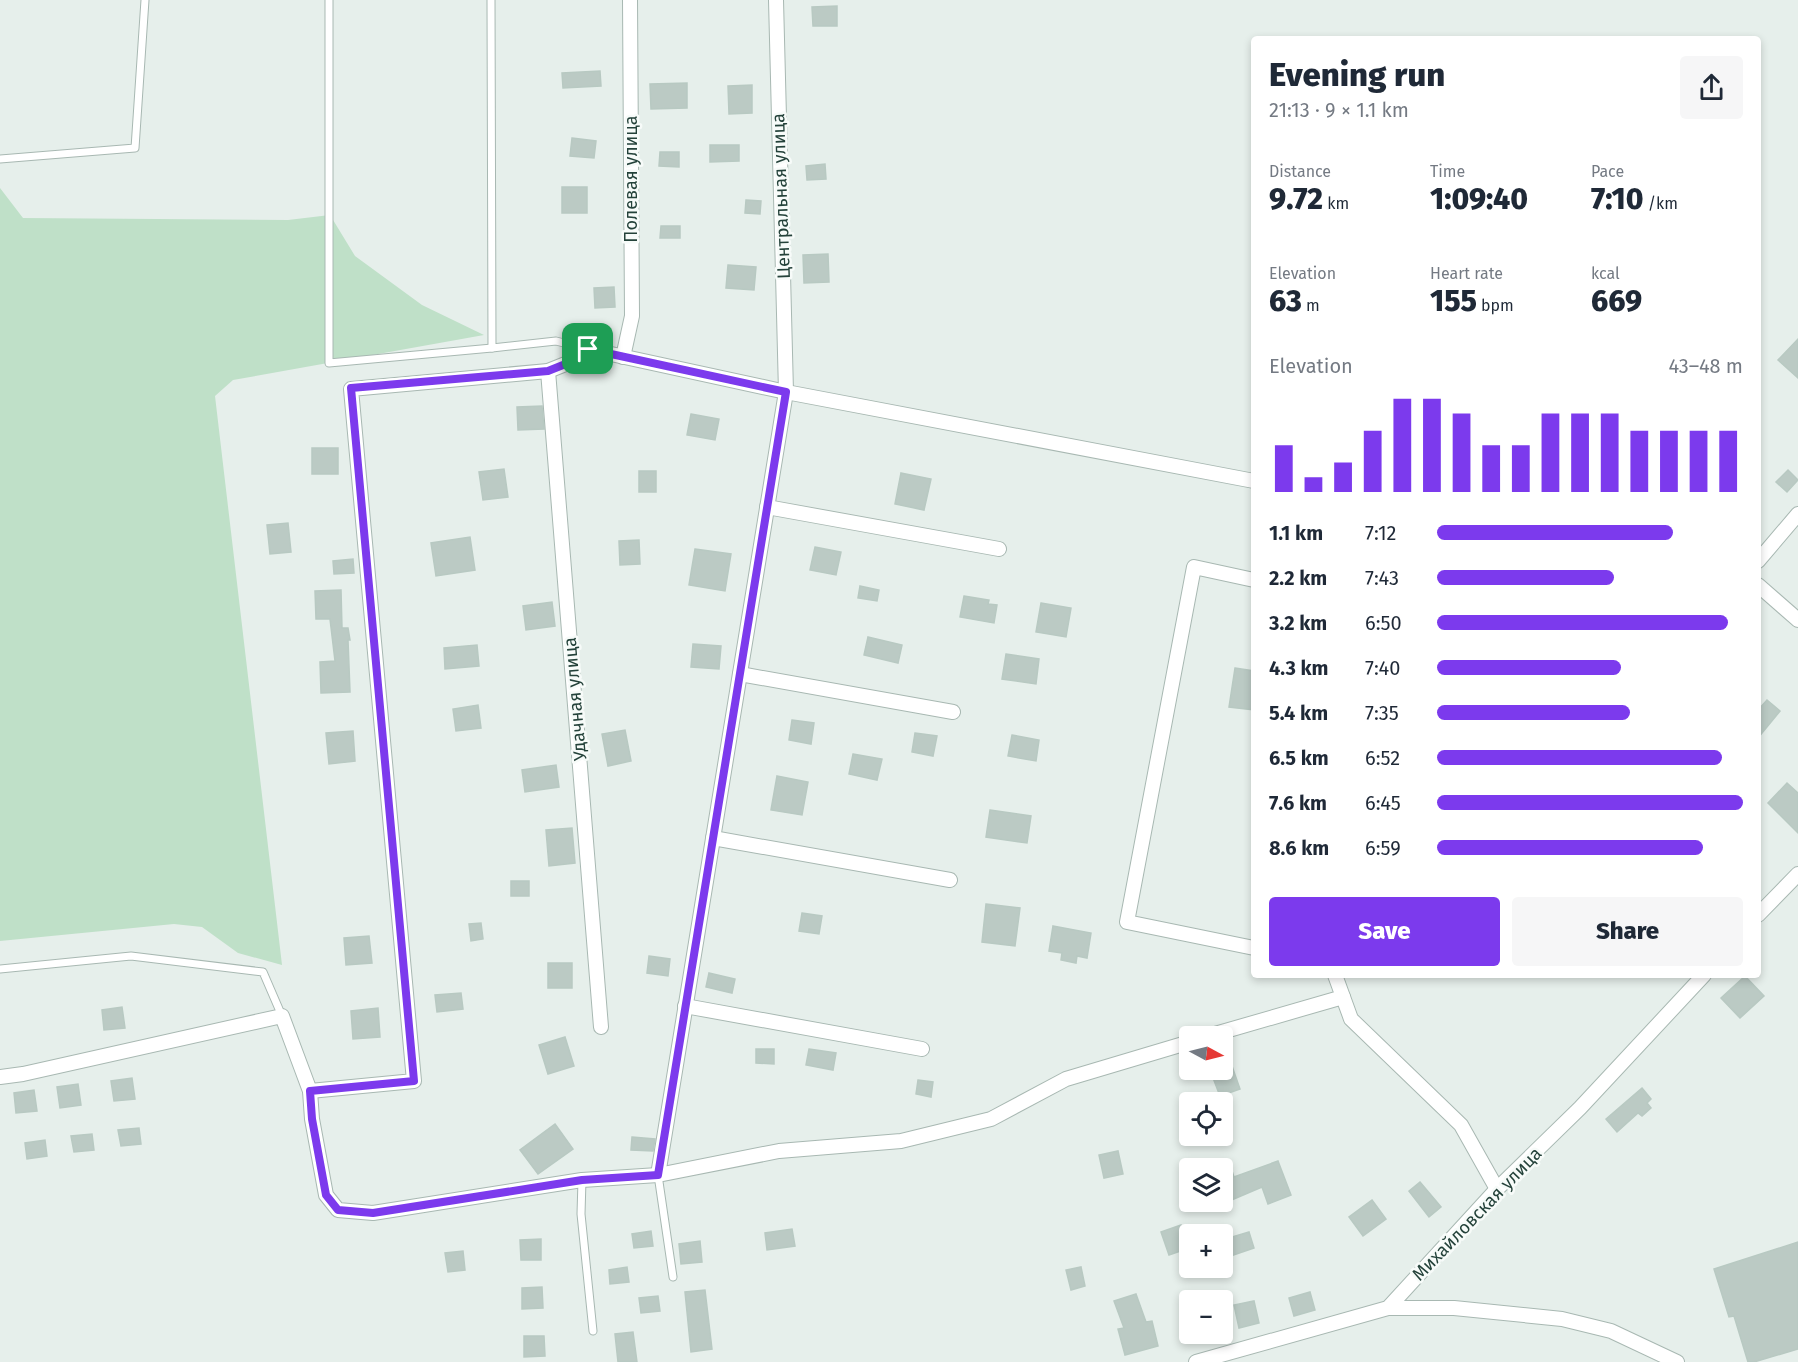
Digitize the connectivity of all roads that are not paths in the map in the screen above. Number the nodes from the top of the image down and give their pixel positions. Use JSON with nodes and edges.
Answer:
{"nodes":[{"id":1,"x":145,"y":0,"type":"edge"},
{"id":2,"x":330,"y":0,"type":"edge"},
{"id":3,"x":491,"y":0,"type":"edge"},
{"id":4,"x":630,"y":0,"type":"edge"},
{"id":5,"x":776,"y":0,"type":"edge"},
{"id":6,"x":0,"y":159,"type":"edge"},
{"id":7,"x":492,"y":348,"type":"junction"},
{"id":8,"x":588,"y":349,"type":"junction"},
{"id":9,"x":623,"y":357,"type":"junction"},
{"id":10,"x":548,"y":371,"type":"junction"},
{"id":11,"x":786,"y":392,"type":"junction"},
{"id":12,"x":1251,"y":479,"type":"edge"},
{"id":13,"x":768,"y":507,"type":"junction"},
{"id":14,"x":1798,"y":514,"type":"edge"},
{"id":15,"x":999,"y":549,"type":"dead end"},
{"id":16,"x":1761,"y":557,"type":"edge"},
{"id":17,"x":1251,"y":579,"type":"edge"},
{"id":18,"x":1761,"y":588,"type":"edge"},
{"id":19,"x":1798,"y":620,"type":"edge"},
{"id":20,"x":740,"y":674,"type":"junction"},
{"id":21,"x":953,"y":712,"type":"dead end"},
{"id":22,"x":713,"y":837,"type":"junction"},
{"id":23,"x":1798,"y":874,"type":"edge"},
{"id":24,"x":950,"y":880,"type":"dead end"},
{"id":25,"x":1761,"y":912,"type":"edge"},
{"id":26,"x":1251,"y":947,"type":"edge"},
{"id":27,"x":0,"y":969,"type":"edge"},
{"id":28,"x":1336,"y":978,"type":"edge"},
{"id":29,"x":1701,"y":978,"type":"edge"},
{"id":30,"x":1343,"y":997,"type":"junction"},
{"id":31,"x":685,"y":1006,"type":"junction"},
{"id":32,"x":282,"y":1016,"type":"junction"},
{"id":33,"x":601,"y":1027,"type":"dead end"},
{"id":34,"x":1233,"y":1029,"type":"edge"},
{"id":35,"x":1179,"y":1045,"type":"edge"},
{"id":36,"x":922,"y":1049,"type":"dead end"},
{"id":37,"x":0,"y":1077,"type":"edge"},
{"id":38,"x":310,"y":1091,"type":"junction"},
{"id":39,"x":658,"y":1175,"type":"junction"},
{"id":40,"x":582,"y":1180,"type":"junction"},
{"id":41,"x":1497,"y":1190,"type":"junction"},
{"id":42,"x":673,"y":1277,"type":"dead end"},
{"id":43,"x":1388,"y":1308,"type":"junction"},
{"id":44,"x":592,"y":1330,"type":"dead end"},
{"id":45,"x":1196,"y":1362,"type":"edge"},
{"id":46,"x":1677,"y":1362,"type":"edge"}],
"edges":[{"from":1,"to":6,"type":"lane"},
{"from":2,"to":7,"type":"lane"},
{"from":3,"to":7,"type":"lane"},
{"from":4,"to":9,"type":"street","name":"Полевая улица"},
{"from":5,"to":11,"type":"street","name":"Центральная улица"},
{"from":7,"to":8,"type":"lane"},
{"from":8,"to":9,"type":"street"},
{"from":8,"to":10,"type":"street"},
{"from":9,"to":11,"type":"street"},
{"from":10,"to":33,"type":"street","name":"Удачная улица"},
{"from":10,"to":38,"type":"street"},
{"from":11,"to":12,"type":"street"},
{"from":11,"to":13,"type":"street","name":"Центральная улица"},
{"from":13,"to":15,"type":"street"},
{"from":13,"to":20,"type":"street","name":"Центральная улица"},
{"from":14,"to":16,"type":"street"},
{"from":17,"to":26,"type":"street"},
{"from":18,"to":19,"type":"street"},
{"from":20,"to":21,"type":"street"},
{"from":20,"to":22,"type":"street","name":"Центральная улица"},
{"from":22,"to":24,"type":"street"},
{"from":22,"to":31,"type":"street","name":"Центральная улица"},
{"from":23,"to":25,"type":"street"},
{"from":27,"to":32,"type":"lane"},
{"from":28,"to":30,"type":"street"},
{"from":29,"to":41,"type":"street","name":"Михайловская улица"},
{"from":30,"to":34,"type":"street"},
{"from":30,"to":41,"type":"street"},
{"from":31,"to":36,"type":"street"},
{"from":31,"to":39,"type":"street","name":"Центральная улица"},
{"from":32,"to":37,"type":"street"},
{"from":32,"to":38,"type":"street"},
{"from":35,"to":39,"type":"street"},
{"from":38,"to":40,"type":"street"},
{"from":39,"to":40,"type":"street"},
{"from":39,"to":42,"type":"lane"},
{"from":40,"to":44,"type":"lane"},
{"from":41,"to":43,"type":"street","name":"Михайловская улица"},
{"from":43,"to":45,"type":"street"},
{"from":43,"to":46,"type":"street"}]}
